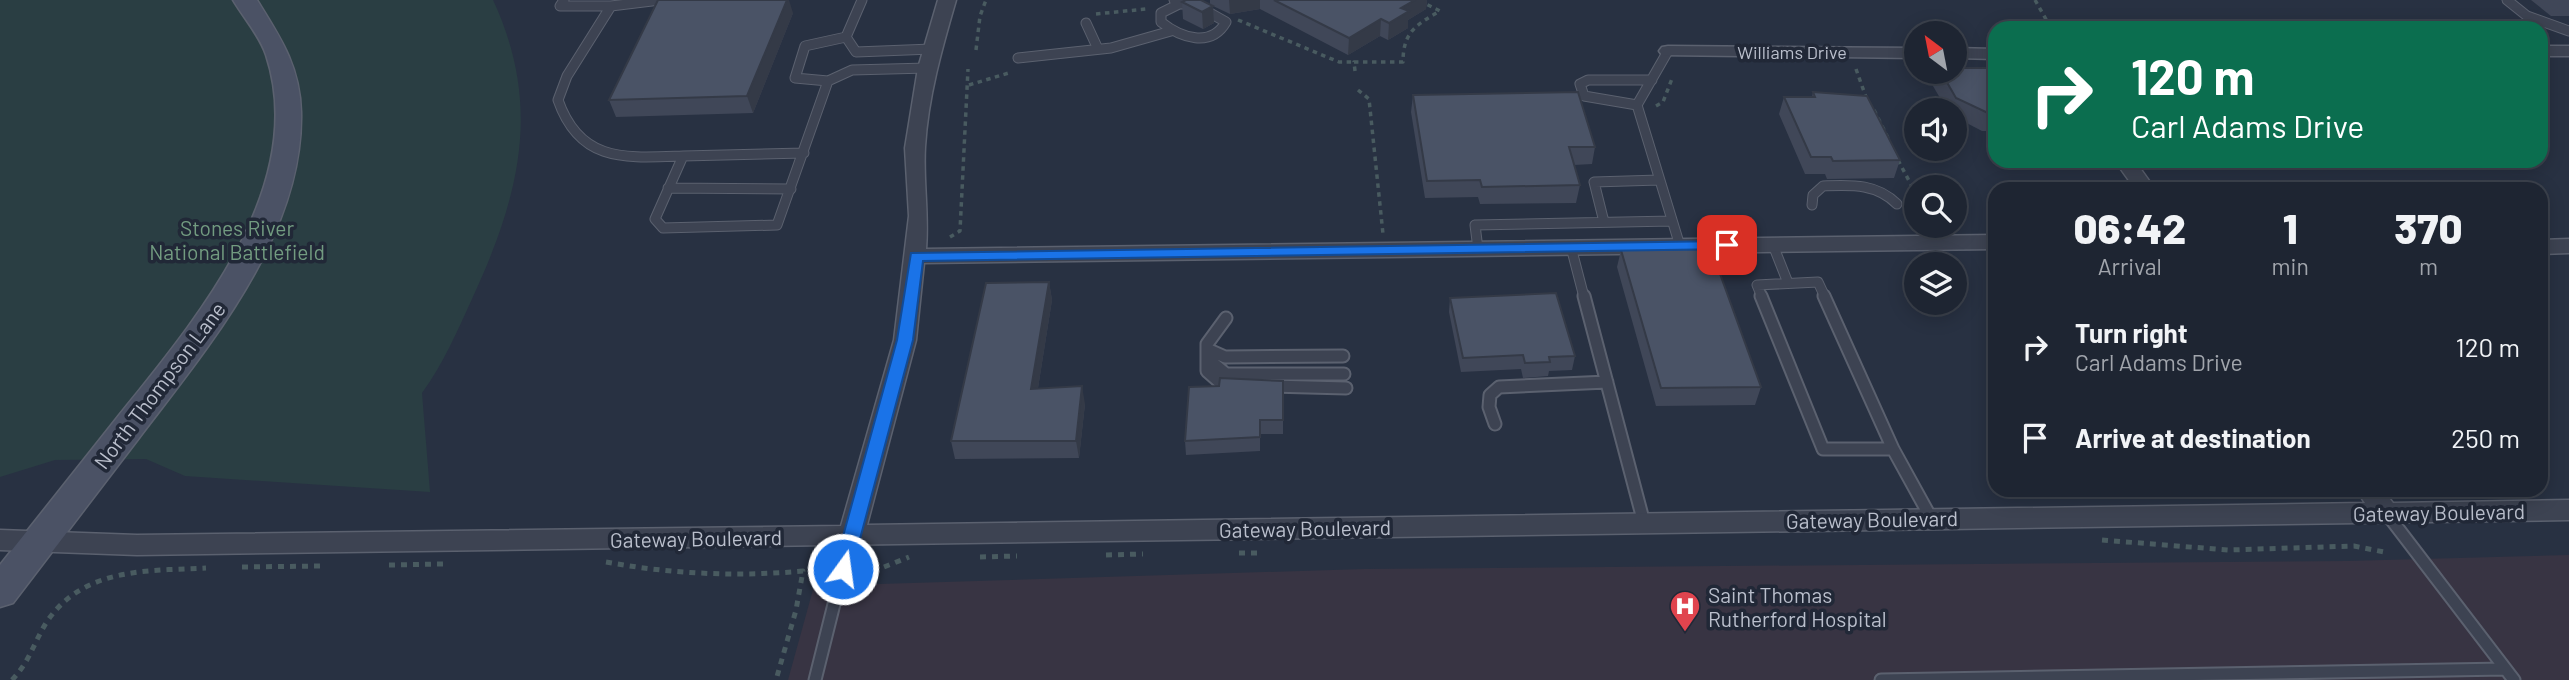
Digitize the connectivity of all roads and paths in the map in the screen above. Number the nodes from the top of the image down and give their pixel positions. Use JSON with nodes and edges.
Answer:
{"nodes":[{"id":1,"x":245,"y":0,"type":"edge"},
{"id":2,"x":564,"y":0,"type":"edge"},
{"id":3,"x":660,"y":0,"type":"edge"},
{"id":4,"x":862,"y":0,"type":"edge"},
{"id":5,"x":947,"y":0,"type":"edge"},
{"id":6,"x":986,"y":0,"type":"edge"},
{"id":7,"x":1418,"y":0,"type":"edge"},
{"id":8,"x":2035,"y":0,"type":"edge"},
{"id":9,"x":2507,"y":0,"type":"edge"},
{"id":10,"x":1177,"y":2,"type":"edge"},
{"id":11,"x":613,"y":3,"type":"edge"},
{"id":12,"x":1149,"y":8,"type":"dead end"},
{"id":13,"x":1087,"y":18,"type":"joint"},
{"id":14,"x":1238,"y":20,"type":"dead end"},
{"id":15,"x":2047,"y":21,"type":"edge"},
{"id":16,"x":2541,"y":21,"type":"edge"},
{"id":17,"x":2548,"y":24,"type":"edge"},
{"id":18,"x":1171,"y":31,"type":"junction"},
{"id":19,"x":2569,"y":31,"type":"edge"},
{"id":20,"x":846,"y":37,"type":"junction"},
{"id":21,"x":1098,"y":49,"type":"junction"},
{"id":22,"x":976,"y":50,"type":"dead end"},
{"id":23,"x":1668,"y":51,"type":"joint"},
{"id":24,"x":2548,"y":51,"type":"edge"},
{"id":25,"x":2569,"y":51,"type":"edge"},
{"id":26,"x":856,"y":52,"type":"junction"},
{"id":27,"x":1904,"y":52,"type":"edge"},
{"id":28,"x":1967,"y":53,"type":"edge"},
{"id":29,"x":1988,"y":54,"type":"edge"},
{"id":30,"x":1018,"y":58,"type":"dead end"},
{"id":31,"x":929,"y":59,"type":"junction"},
{"id":32,"x":1354,"y":62,"type":"junction"},
{"id":33,"x":1854,"y":67,"type":"dead end"},
{"id":34,"x":968,"y":69,"type":"dead end"},
{"id":35,"x":852,"y":70,"type":"junction"},
{"id":36,"x":1355,"y":72,"type":"dead end"},
{"id":37,"x":1651,"y":80,"type":"junction"},
{"id":38,"x":828,"y":81,"type":"junction"},
{"id":39,"x":1359,"y":90,"type":"dead end"},
{"id":40,"x":1637,"y":105,"type":"junction"},
{"id":41,"x":1891,"y":145,"type":"edge"},
{"id":42,"x":804,"y":153,"type":"junction"},
{"id":43,"x":1895,"y":155,"type":"edge"},
{"id":44,"x":682,"y":156,"type":"junction"},
{"id":45,"x":1906,"y":175,"type":"edge"},
{"id":46,"x":1659,"y":180,"type":"junction"},
{"id":47,"x":668,"y":188,"type":"junction"},
{"id":48,"x":791,"y":189,"type":"junction"},
{"id":49,"x":1897,"y":204,"type":"dead end"},
{"id":50,"x":1812,"y":205,"type":"dead end"},
{"id":51,"x":1672,"y":221,"type":"junction"},
{"id":52,"x":1604,"y":222,"type":"junction"},
{"id":53,"x":1383,"y":239,"type":"dead end"},
{"id":54,"x":1988,"y":242,"type":"edge"},
{"id":55,"x":1773,"y":245,"type":"junction"},
{"id":56,"x":1680,"y":246,"type":"junction"},
{"id":57,"x":2569,"y":246,"type":"edge"},
{"id":58,"x":1571,"y":247,"type":"junction"},
{"id":59,"x":2548,"y":247,"type":"edge"},
{"id":60,"x":1478,"y":249,"type":"junction"},
{"id":61,"x":916,"y":256,"type":"junction"},
{"id":62,"x":1788,"y":283,"type":"junction"},
{"id":63,"x":1226,"y":318,"type":"dead end"},
{"id":64,"x":1207,"y":354,"type":"junction"},
{"id":65,"x":1343,"y":356,"type":"dead end"},
{"id":66,"x":1345,"y":374,"type":"dead end"},
{"id":67,"x":1606,"y":382,"type":"junction"},
{"id":68,"x":1346,"y":388,"type":"dead end"},
{"id":69,"x":1495,"y":424,"type":"dead end"},
{"id":70,"x":1893,"y":449,"type":"junction"},
{"id":71,"x":2374,"y":497,"type":"edge"},
{"id":72,"x":2569,"y":510,"type":"edge"},
{"id":73,"x":2387,"y":514,"type":"junction"},
{"id":74,"x":1931,"y":518,"type":"junction"},
{"id":75,"x":1644,"y":523,"type":"junction"},
{"id":76,"x":851,"y":536,"type":"junction"},
{"id":77,"x":0,"y":540,"type":"edge"},
{"id":78,"x":41,"y":540,"type":"junction"},
{"id":79,"x":596,"y":560,"type":"dead end"},
{"id":80,"x":375,"y":564,"type":"dead end"},
{"id":81,"x":452,"y":564,"type":"dead end"},
{"id":82,"x":328,"y":566,"type":"dead end"},
{"id":83,"x":214,"y":567,"type":"dead end"},
{"id":84,"x":239,"y":567,"type":"dead end"},
{"id":85,"x":0,"y":592,"type":"edge"},
{"id":86,"x":2510,"y":674,"type":"edge"},
{"id":87,"x":2241,"y":677,"type":"edge"},
{"id":88,"x":12,"y":680,"type":"edge"},
{"id":89,"x":776,"y":680,"type":"edge"},
{"id":90,"x":815,"y":680,"type":"edge"},
{"id":91,"x":1881,"y":680,"type":"edge"}],
"edges":[{"from":1,"to":78,"type":"main road","name":"North Thompson Lane"},
{"from":2,"to":11,"type":"lane"},
{"from":3,"to":11,"type":"lane"},
{"from":4,"to":20,"type":"lane"},
{"from":5,"to":31,"type":"street"},
{"from":6,"to":22,"type":"path"},
{"from":7,"to":32,"type":"path"},
{"from":8,"to":15,"type":"path"},
{"from":9,"to":16,"type":"lane"},
{"from":10,"to":18,"type":"lane"},
{"from":10,"to":18,"type":"lane"},
{"from":11,"to":44,"type":"lane"},
{"from":12,"to":13,"type":"path"},
{"from":13,"to":21,"type":"lane"},
{"from":14,"to":32,"type":"path"},
{"from":17,"to":19,"type":"lane"},
{"from":18,"to":21,"type":"lane"},
{"from":20,"to":26,"type":"lane"},
{"from":20,"to":38,"type":"lane"},
{"from":21,"to":30,"type":"lane"},
{"from":23,"to":27,"type":"street","name":"Williams Drive"},
{"from":23,"to":37,"type":"lane"},
{"from":24,"to":25,"type":"street"},
{"from":26,"to":31,"type":"lane"},
{"from":26,"to":35,"type":"lane"},
{"from":28,"to":29,"type":"street"},
{"from":31,"to":35,"type":"lane"},
{"from":31,"to":61,"type":"street"},
{"from":32,"to":36,"type":"path"},
{"from":33,"to":41,"type":"path"},
{"from":34,"to":61,"type":"path"},
{"from":35,"to":38,"type":"lane"},
{"from":37,"to":40,"type":"lane"},
{"from":37,"to":40,"type":"lane"},
{"from":38,"to":42,"type":"lane"},
{"from":39,"to":53,"type":"path"},
{"from":40,"to":46,"type":"lane"},
{"from":42,"to":44,"type":"lane"},
{"from":42,"to":48,"type":"lane"},
{"from":43,"to":45,"type":"path"},
{"from":44,"to":47,"type":"lane"},
{"from":46,"to":51,"type":"lane"},
{"from":46,"to":52,"type":"lane"},
{"from":47,"to":48,"type":"lane"},
{"from":47,"to":48,"type":"lane"},
{"from":49,"to":50,"type":"lane"},
{"from":51,"to":52,"type":"lane"},
{"from":51,"to":56,"type":"lane"},
{"from":52,"to":60,"type":"lane"},
{"from":54,"to":55,"type":"street"},
{"from":55,"to":56,"type":"street"},
{"from":55,"to":62,"type":"lane"},
{"from":56,"to":58,"type":"street"},
{"from":57,"to":59,"type":"street"},
{"from":58,"to":60,"type":"street"},
{"from":58,"to":67,"type":"lane"},
{"from":60,"to":61,"type":"street"},
{"from":61,"to":76,"type":"street"},
{"from":62,"to":70,"type":"lane"},
{"from":62,"to":70,"type":"lane"},
{"from":63,"to":64,"type":"lane"},
{"from":64,"to":65,"type":"lane"},
{"from":64,"to":66,"type":"lane"},
{"from":64,"to":68,"type":"lane"},
{"from":67,"to":69,"type":"lane"},
{"from":67,"to":75,"type":"lane"},
{"from":70,"to":74,"type":"lane"},
{"from":71,"to":73,"type":"street"},
{"from":72,"to":73,"type":"street","name":"Gateway Boulevard"},
{"from":73,"to":74,"type":"street","name":"Gateway Boulevard"},
{"from":73,"to":86,"type":"lane"},
{"from":74,"to":75,"type":"street","name":"Gateway Boulevard"},
{"from":75,"to":76,"type":"street","name":"Gateway Boulevard"},
{"from":76,"to":78,"type":"street","name":"Gateway Boulevard"},
{"from":76,"to":90,"type":"lane"},
{"from":77,"to":78,"type":"street","name":"Gateway Boulevard"},
{"from":78,"to":85,"type":"main road","name":"North Thompson Lane"},
{"from":79,"to":89,"type":"path"},
{"from":80,"to":81,"type":"path"},
{"from":82,"to":84,"type":"path"},
{"from":83,"to":88,"type":"path"},
{"from":86,"to":87,"type":"lane"},
{"from":87,"to":91,"type":"lane"}]}
